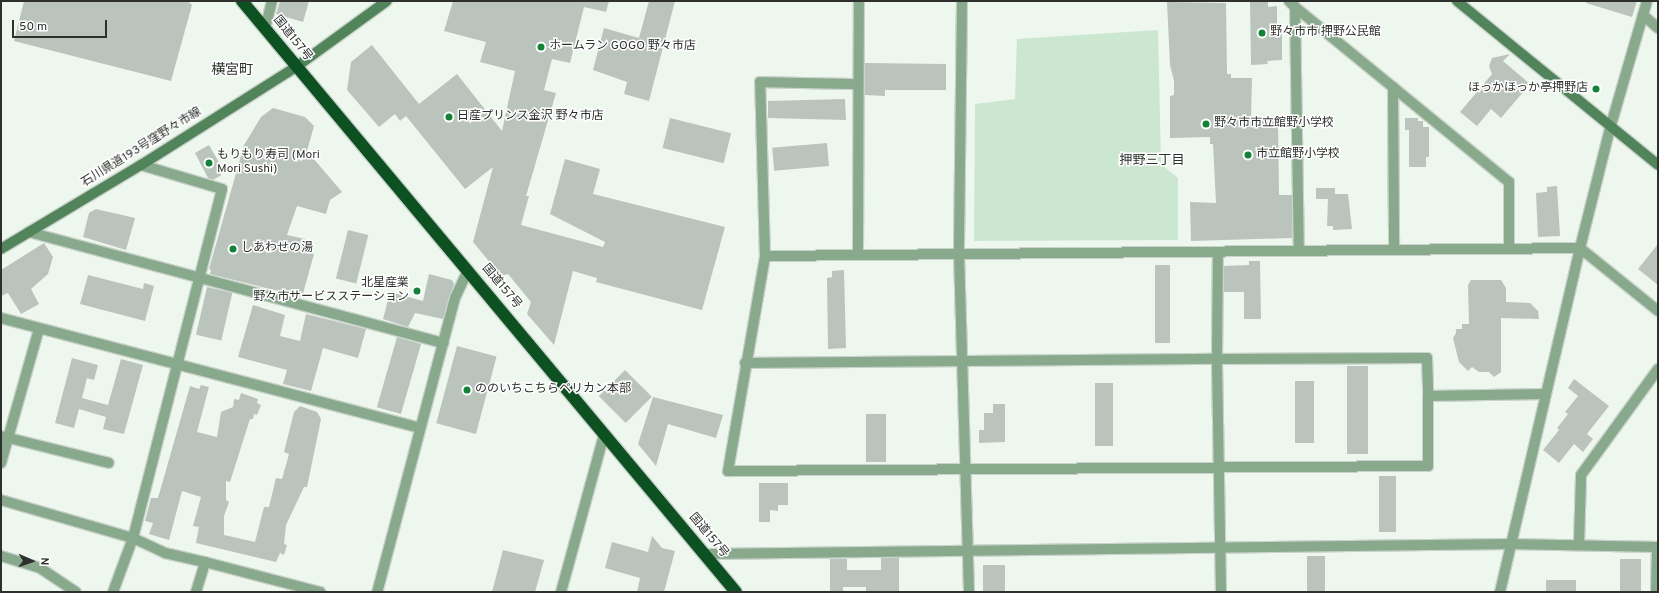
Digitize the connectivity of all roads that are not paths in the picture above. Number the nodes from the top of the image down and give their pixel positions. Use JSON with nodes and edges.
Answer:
{"nodes":[{"id":1,"x":242,"y":1,"type":"edge"},
{"id":2,"x":272,"y":1,"type":"edge"},
{"id":3,"x":387,"y":1,"type":"edge"},
{"id":4,"x":859,"y":1,"type":"edge"},
{"id":5,"x":962,"y":1,"type":"edge"},
{"id":6,"x":1457,"y":1,"type":"edge"},
{"id":7,"x":1647,"y":1,"type":"edge"},
{"id":8,"x":1292,"y":4,"type":"edge"},
{"id":9,"x":1643,"y":15,"type":"junction"},
{"id":10,"x":1658,"y":28,"type":"edge"},
{"id":11,"x":265,"y":29,"type":"junction"},
{"id":12,"x":296,"y":67,"type":"junction"},
{"id":13,"x":858,"y":84,"type":"junction"},
{"id":14,"x":1393,"y":87,"type":"junction"},
{"id":15,"x":1611,"y":125,"type":"junction"},
{"id":16,"x":141,"y":165,"type":"junction"},
{"id":17,"x":1658,"y":165,"type":"edge"},
{"id":18,"x":29,"y":232,"type":"junction"},
{"id":19,"x":1509,"y":247,"type":"junction"},
{"id":20,"x":1580,"y":248,"type":"junction"},
{"id":21,"x":1394,"y":249,"type":"junction"},
{"id":22,"x":1,"y":250,"type":"edge"},
{"id":23,"x":1299,"y":250,"type":"junction"},
{"id":24,"x":1218,"y":252,"type":"junction"},
{"id":25,"x":959,"y":254,"type":"junction"},
{"id":26,"x":858,"y":255,"type":"junction"},
{"id":27,"x":765,"y":256,"type":"junction"},
{"id":28,"x":468,"y":270,"type":"junction"},
{"id":29,"x":199,"y":278,"type":"junction"},
{"id":30,"x":1658,"y":311,"type":"edge"},
{"id":31,"x":1,"y":318,"type":"edge"},
{"id":32,"x":38,"y":329,"type":"junction"},
{"id":33,"x":443,"y":343,"type":"junction"},
{"id":34,"x":1216,"y":359,"type":"junction"},
{"id":35,"x":963,"y":361,"type":"junction"},
{"id":36,"x":745,"y":363,"type":"junction"},
{"id":37,"x":176,"y":364,"type":"junction"},
{"id":38,"x":1658,"y":369,"type":"edge"},
{"id":39,"x":1544,"y":394,"type":"junction"},
{"id":40,"x":1428,"y":396,"type":"junction"},
{"id":41,"x":419,"y":428,"type":"junction"},
{"id":42,"x":604,"y":435,"type":"junction"},
{"id":43,"x":4,"y":437,"type":"edge"},
{"id":44,"x":1,"y":463,"type":"edge"},
{"id":45,"x":109,"y":463,"type":"dead end"},
{"id":46,"x":1218,"y":467,"type":"junction"},
{"id":47,"x":967,"y":469,"type":"junction"},
{"id":48,"x":1,"y":500,"type":"edge"},
{"id":49,"x":133,"y":538,"type":"junction"},
{"id":50,"x":1509,"y":544,"type":"junction"},
{"id":51,"x":1579,"y":544,"type":"junction"},
{"id":52,"x":1220,"y":548,"type":"junction"},
{"id":53,"x":1657,"y":548,"type":"edge"},
{"id":54,"x":968,"y":550,"type":"junction"},
{"id":55,"x":706,"y":554,"type":"junction"},
{"id":56,"x":1,"y":556,"type":"edge"},
{"id":57,"x":205,"y":562,"type":"junction"},
{"id":58,"x":76,"y":592,"type":"edge"},
{"id":59,"x":113,"y":592,"type":"edge"},
{"id":60,"x":196,"y":592,"type":"edge"},
{"id":61,"x":320,"y":592,"type":"edge"},
{"id":62,"x":377,"y":592,"type":"edge"},
{"id":63,"x":561,"y":592,"type":"edge"},
{"id":64,"x":736,"y":592,"type":"edge"},
{"id":65,"x":969,"y":592,"type":"edge"},
{"id":66,"x":1221,"y":592,"type":"edge"},
{"id":67,"x":1500,"y":592,"type":"edge"},
{"id":68,"x":1656,"y":592,"type":"edge"}],
"edges":[{"from":1,"to":11,"type":"highway","name":"国道157号"},
{"from":2,"to":11,"type":"street"},
{"from":3,"to":12,"type":"main road","name":"石川県道193号窪野々市線"},
{"from":4,"to":13,"type":"street"},
{"from":5,"to":25,"type":"street"},
{"from":6,"to":15,"type":"main road"},
{"from":7,"to":9,"type":"street"},
{"from":8,"to":14,"type":"street"},
{"from":8,"to":23,"type":"street"},
{"from":9,"to":10,"type":"street"},
{"from":9,"to":15,"type":"street"},
{"from":11,"to":12,"type":"highway","name":"国道157号"},
{"from":12,"to":16,"type":"main road","name":"石川県道193号窪野々市線"},
{"from":12,"to":28,"type":"highway","name":"国道157号"},
{"from":13,"to":26,"type":"street"},
{"from":13,"to":27,"type":"street"},
{"from":14,"to":19,"type":"street"},
{"from":14,"to":21,"type":"street"},
{"from":15,"to":17,"type":"main road"},
{"from":15,"to":20,"type":"street"},
{"from":16,"to":18,"type":"main road","name":"石川県道193号窪野々市線"},
{"from":16,"to":29,"type":"street"},
{"from":18,"to":22,"type":"main road","name":"石川県道193号窪野々市線"},
{"from":18,"to":29,"type":"street"},
{"from":19,"to":20,"type":"street"},
{"from":19,"to":21,"type":"street"},
{"from":20,"to":30,"type":"street"},
{"from":20,"to":39,"type":"street"},
{"from":21,"to":23,"type":"street"},
{"from":23,"to":24,"type":"street"},
{"from":24,"to":25,"type":"street"},
{"from":24,"to":34,"type":"street"},
{"from":25,"to":26,"type":"street"},
{"from":25,"to":35,"type":"street"},
{"from":26,"to":27,"type":"street"},
{"from":27,"to":36,"type":"street"},
{"from":28,"to":33,"type":"street"},
{"from":28,"to":42,"type":"highway","name":"国道157号"},
{"from":29,"to":33,"type":"street"},
{"from":29,"to":37,"type":"street"},
{"from":31,"to":32,"type":"street"},
{"from":32,"to":37,"type":"street"},
{"from":32,"to":43,"type":"street"},
{"from":33,"to":41,"type":"street"},
{"from":34,"to":35,"type":"street"},
{"from":34,"to":40,"type":"street"},
{"from":34,"to":46,"type":"street"},
{"from":35,"to":36,"type":"street"},
{"from":35,"to":47,"type":"street"},
{"from":36,"to":47,"type":"street"},
{"from":37,"to":41,"type":"street"},
{"from":37,"to":49,"type":"street"},
{"from":38,"to":51,"type":"street"},
{"from":39,"to":40,"type":"street"},
{"from":39,"to":50,"type":"street"},
{"from":40,"to":46,"type":"street"},
{"from":41,"to":62,"type":"street"},
{"from":42,"to":55,"type":"highway","name":"国道157号"},
{"from":42,"to":63,"type":"street"},
{"from":43,"to":44,"type":"street"},
{"from":43,"to":45,"type":"street"},
{"from":46,"to":47,"type":"street"},
{"from":46,"to":52,"type":"street"},
{"from":47,"to":54,"type":"street"},
{"from":48,"to":49,"type":"street"},
{"from":49,"to":57,"type":"street"},
{"from":49,"to":59,"type":"street"},
{"from":50,"to":51,"type":"street"},
{"from":50,"to":52,"type":"street"},
{"from":50,"to":67,"type":"street"},
{"from":51,"to":53,"type":"street"},
{"from":52,"to":54,"type":"street"},
{"from":52,"to":66,"type":"street"},
{"from":53,"to":68,"type":"street"},
{"from":54,"to":55,"type":"street"},
{"from":54,"to":65,"type":"street"},
{"from":55,"to":64,"type":"highway","name":"国道157号"},
{"from":56,"to":58,"type":"street"},
{"from":57,"to":60,"type":"street"},
{"from":57,"to":61,"type":"street"}]}
